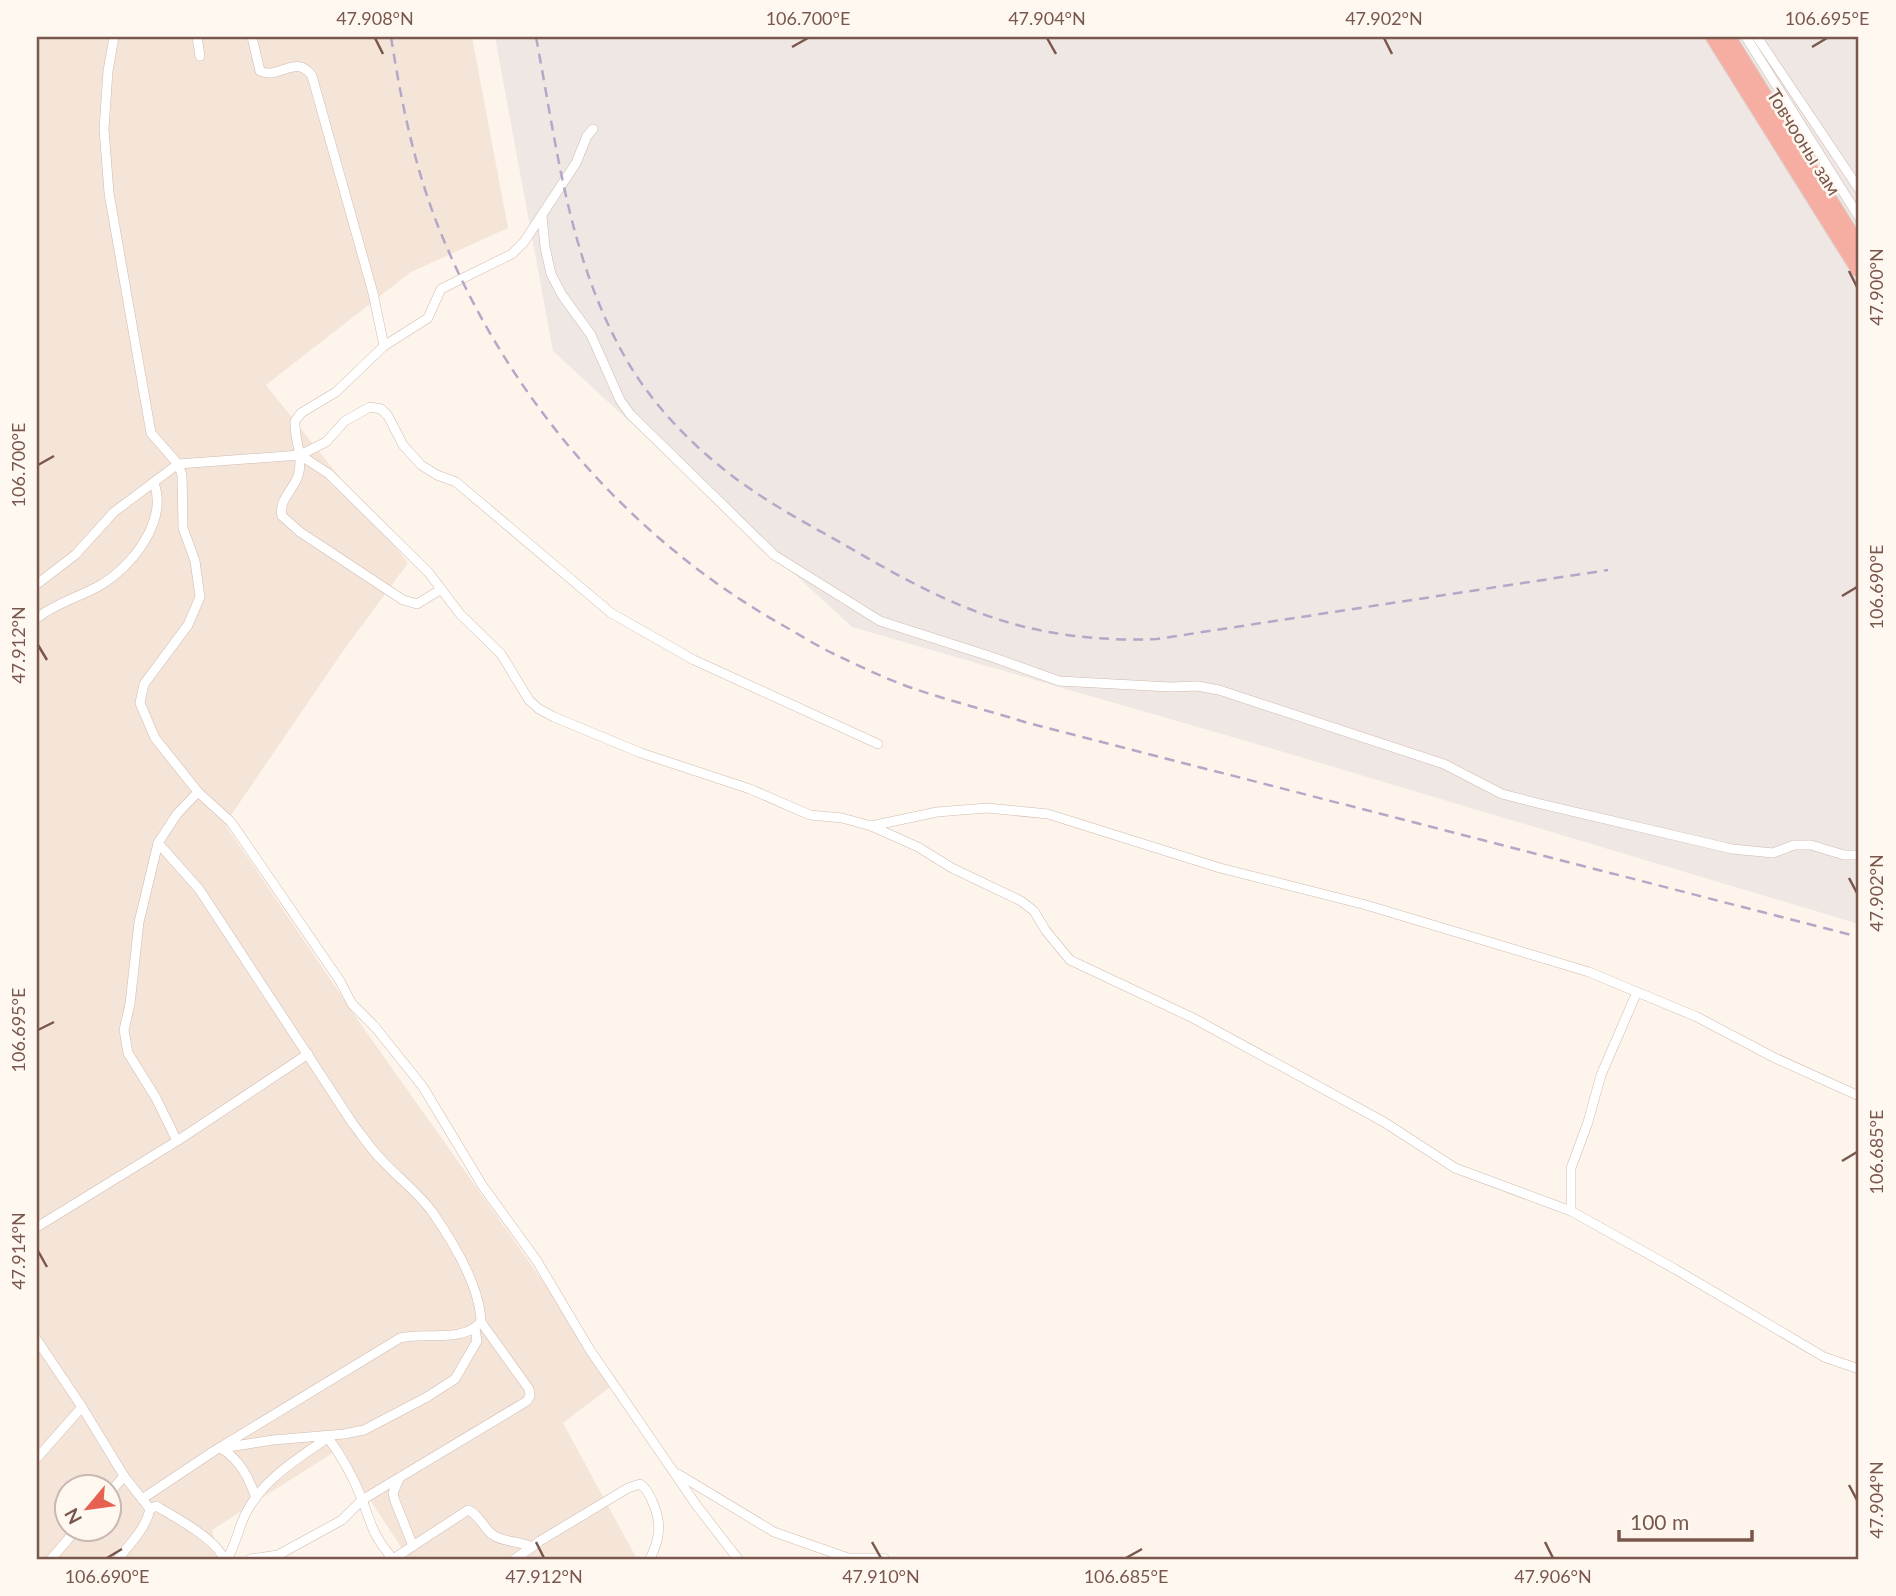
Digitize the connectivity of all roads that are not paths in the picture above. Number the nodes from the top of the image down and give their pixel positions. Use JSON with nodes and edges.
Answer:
{"nodes":[{"id":1,"x":114,"y":37,"type":"edge"},
{"id":2,"x":197,"y":37,"type":"edge"},
{"id":3,"x":253,"y":37,"type":"edge"},
{"id":4,"x":1713,"y":37,"type":"edge"},
{"id":5,"x":1727,"y":37,"type":"edge"},
{"id":6,"x":1746,"y":37,"type":"edge"},
{"id":7,"x":1757,"y":37,"type":"edge"},
{"id":8,"x":200,"y":56,"type":"dead end"},
{"id":9,"x":593,"y":129,"type":"dead end"},
{"id":10,"x":1859,"y":188,"type":"edge"},
{"id":11,"x":542,"y":216,"type":"junction"},
{"id":12,"x":1859,"y":217,"type":"edge"},
{"id":13,"x":1859,"y":248,"type":"edge"},
{"id":14,"x":1859,"y":270,"type":"edge"},
{"id":15,"x":384,"y":346,"type":"junction"},
{"id":16,"x":300,"y":455,"type":"junction"},
{"id":17,"x":178,"y":464,"type":"junction"},
{"id":18,"x":154,"y":483,"type":"junction"},
{"id":19,"x":37,"y":584,"type":"edge"},
{"id":20,"x":440,"y":590,"type":"junction"},
{"id":21,"x":37,"y":618,"type":"edge"},
{"id":22,"x":877,"y":744,"type":"dead end"},
{"id":23,"x":198,"y":792,"type":"junction"},
{"id":24,"x":871,"y":826,"type":"junction"},
{"id":25,"x":158,"y":843,"type":"junction"},
{"id":26,"x":1859,"y":855,"type":"edge"},
{"id":27,"x":1637,"y":992,"type":"junction"},
{"id":28,"x":307,"y":1054,"type":"junction"},
{"id":29,"x":1859,"y":1096,"type":"edge"},
{"id":30,"x":177,"y":1141,"type":"junction"},
{"id":31,"x":1571,"y":1211,"type":"junction"},
{"id":32,"x":37,"y":1227,"type":"edge"},
{"id":33,"x":478,"y":1325,"type":"junction"},
{"id":34,"x":37,"y":1342,"type":"edge"},
{"id":35,"x":1859,"y":1369,"type":"edge"},
{"id":36,"x":82,"y":1407,"type":"junction"},
{"id":37,"x":326,"y":1435,"type":"junction"},
{"id":38,"x":220,"y":1448,"type":"junction"},
{"id":39,"x":37,"y":1458,"type":"edge"},
{"id":40,"x":673,"y":1471,"type":"junction"},
{"id":41,"x":124,"y":1476,"type":"junction"},
{"id":42,"x":122,"y":1478,"type":"edge"},
{"id":43,"x":399,"y":1479,"type":"junction"},
{"id":44,"x":256,"y":1498,"type":"junction"},
{"id":45,"x":142,"y":1499,"type":"junction"},
{"id":46,"x":362,"y":1500,"type":"junction"},
{"id":47,"x":150,"y":1509,"type":"junction"},
{"id":48,"x":64,"y":1544,"type":"edge"},
{"id":49,"x":413,"y":1546,"type":"junction"},
{"id":50,"x":532,"y":1547,"type":"junction"},
{"id":51,"x":227,"y":1558,"type":"edge"},
{"id":52,"x":884,"y":1558,"type":"edge"},
{"id":53,"x":51,"y":1559,"type":"edge"},
{"id":54,"x":118,"y":1559,"type":"edge"},
{"id":55,"x":249,"y":1559,"type":"edge"},
{"id":56,"x":392,"y":1559,"type":"edge"},
{"id":57,"x":515,"y":1559,"type":"edge"},
{"id":58,"x":650,"y":1559,"type":"edge"},
{"id":59,"x":738,"y":1559,"type":"edge"}],
"edges":[{"from":1,"to":17,"type":"street"},
{"from":2,"to":8,"type":"street"},
{"from":3,"to":15,"type":"street"},
{"from":4,"to":14,"type":"highway","name":"Товчооны зам"},
{"from":5,"to":13,"type":"highway","name":"Товчооны зам"},
{"from":6,"to":12,"type":"street"},
{"from":7,"to":10,"type":"street"},
{"from":9,"to":11,"type":"street"},
{"from":11,"to":15,"type":"street"},
{"from":11,"to":26,"type":"street"},
{"from":15,"to":16,"type":"street"},
{"from":16,"to":17,"type":"street"},
{"from":16,"to":20,"type":"street"},
{"from":16,"to":20,"type":"street"},
{"from":16,"to":22,"type":"street"},
{"from":17,"to":18,"type":"street"},
{"from":17,"to":23,"type":"street"},
{"from":18,"to":19,"type":"street"},
{"from":18,"to":21,"type":"street"},
{"from":20,"to":24,"type":"street"},
{"from":23,"to":25,"type":"street"},
{"from":23,"to":40,"type":"street"},
{"from":24,"to":27,"type":"street"},
{"from":24,"to":31,"type":"street"},
{"from":25,"to":28,"type":"street"},
{"from":25,"to":30,"type":"street"},
{"from":27,"to":29,"type":"street"},
{"from":27,"to":31,"type":"street"},
{"from":28,"to":30,"type":"street"},
{"from":28,"to":33,"type":"street"},
{"from":30,"to":32,"type":"street"},
{"from":31,"to":35,"type":"street"},
{"from":33,"to":37,"type":"street"},
{"from":33,"to":38,"type":"street"},
{"from":33,"to":43,"type":"street"},
{"from":34,"to":36,"type":"street"},
{"from":36,"to":39,"type":"street"},
{"from":36,"to":41,"type":"street"},
{"from":37,"to":38,"type":"street"},
{"from":37,"to":44,"type":"street"},
{"from":37,"to":46,"type":"street"},
{"from":38,"to":44,"type":"street"},
{"from":38,"to":45,"type":"street"},
{"from":40,"to":52,"type":"street"},
{"from":40,"to":59,"type":"street"},
{"from":41,"to":42,"type":"street"},
{"from":41,"to":45,"type":"street"},
{"from":43,"to":46,"type":"street"},
{"from":43,"to":49,"type":"street"},
{"from":44,"to":51,"type":"street"},
{"from":45,"to":47,"type":"street"},
{"from":46,"to":55,"type":"street"},
{"from":46,"to":56,"type":"street"},
{"from":47,"to":51,"type":"street"},
{"from":47,"to":54,"type":"street"},
{"from":48,"to":53,"type":"street"},
{"from":49,"to":50,"type":"street"},
{"from":49,"to":56,"type":"street"},
{"from":50,"to":57,"type":"street"},
{"from":50,"to":58,"type":"street"},
{"from":51,"to":55,"type":"street"}]}
